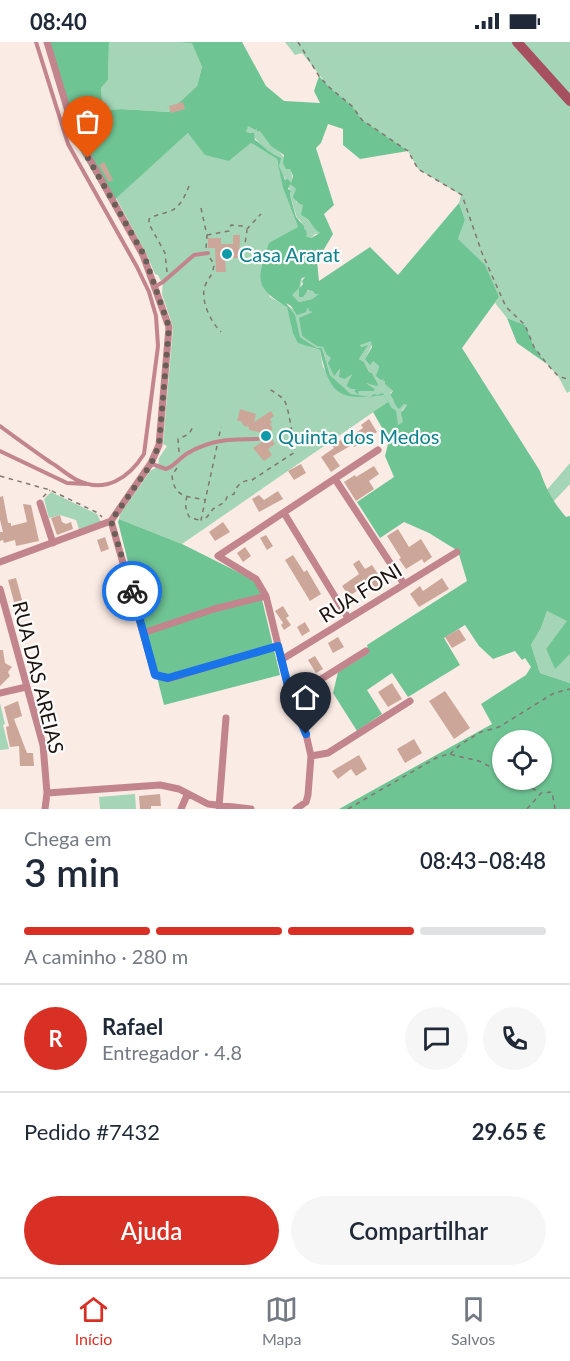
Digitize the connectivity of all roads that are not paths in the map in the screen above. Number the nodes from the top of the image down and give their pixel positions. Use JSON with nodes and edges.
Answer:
{"nodes":[{"id":1,"x":36,"y":42,"type":"edge"},
{"id":2,"x":47,"y":42,"type":"edge"},
{"id":3,"x":517,"y":42,"type":"edge"},
{"id":4,"x":570,"y":101,"type":"edge"},
{"id":5,"x":207,"y":253,"type":"road end"},
{"id":6,"x":156,"y":286,"type":"junction"},
{"id":7,"x":0,"y":426,"type":"edge"},
{"id":8,"x":258,"y":439,"type":"dead end"},
{"id":9,"x":378,"y":450,"type":"dead end"},
{"id":10,"x":0,"y":451,"type":"edge"},
{"id":11,"x":151,"y":464,"type":"junction"},
{"id":12,"x":334,"y":479,"type":"junction"},
{"id":13,"x":90,"y":484,"type":"junction"},
{"id":14,"x":40,"y":503,"type":"road end"},
{"id":15,"x":284,"y":513,"type":"junction"},
{"id":16,"x":109,"y":522,"type":"junction"},
{"id":17,"x":53,"y":543,"type":"junction"},
{"id":18,"x":457,"y":552,"type":"dead end"},
{"id":19,"x":0,"y":562,"type":"edge"},
{"id":20,"x":404,"y":584,"type":"junction"},
{"id":21,"x":0,"y":589,"type":"edge"},
{"id":22,"x":266,"y":596,"type":"junction"},
{"id":23,"x":348,"y":618,"type":"junction"},
{"id":24,"x":143,"y":633,"type":"junction"},
{"id":25,"x":278,"y":646,"type":"junction"},
{"id":26,"x":366,"y":651,"type":"dead end"},
{"id":27,"x":281,"y":660,"type":"junction"},
{"id":28,"x":26,"y":687,"type":"junction"},
{"id":29,"x":0,"y":693,"type":"edge"},
{"id":30,"x":291,"y":698,"type":"junction"},
{"id":31,"x":410,"y":701,"type":"dead end"},
{"id":32,"x":226,"y":718,"type":"dead end"},
{"id":33,"x":311,"y":756,"type":"junction"},
{"id":34,"x":47,"y":793,"type":"junction"},
{"id":35,"x":187,"y":795,"type":"junction"},
{"id":36,"x":219,"y":807,"type":"junction"},
{"id":37,"x":45,"y":809,"type":"edge"},
{"id":38,"x":181,"y":809,"type":"edge"},
{"id":39,"x":251,"y":809,"type":"edge"},
{"id":40,"x":296,"y":809,"type":"edge"}],
"edges":[{"from":1,"to":13,"type":"lane"},
{"from":2,"to":6,"type":"street"},
{"from":3,"to":4,"type":"main road"},
{"from":5,"to":6,"type":"lane"},
{"from":6,"to":11,"type":"street"},
{"from":7,"to":13,"type":"lane"},
{"from":8,"to":11,"type":"lane"},
{"from":9,"to":12,"type":"street"},
{"from":10,"to":13,"type":"lane"},
{"from":11,"to":16,"type":"street"},
{"from":12,"to":15,"type":"street"},
{"from":12,"to":20,"type":"street"},
{"from":14,"to":17,"type":"street"},
{"from":15,"to":22,"type":"street"},
{"from":15,"to":23,"type":"street"},
{"from":16,"to":17,"type":"street"},
{"from":16,"to":24,"type":"street"},
{"from":17,"to":19,"type":"street"},
{"from":18,"to":20,"type":"street","name":"RUA FONI"},
{"from":20,"to":23,"type":"street","name":"RUA FONI"},
{"from":21,"to":28,"type":"street","name":"RUA DAS AREIAS"},
{"from":22,"to":24,"type":"street"},
{"from":22,"to":25,"type":"street"},
{"from":23,"to":27,"type":"street","name":"RUA FONI"},
{"from":24,"to":25,"type":"street"},
{"from":25,"to":27,"type":"street"},
{"from":26,"to":30,"type":"street"},
{"from":27,"to":30,"type":"street"},
{"from":28,"to":29,"type":"street"},
{"from":28,"to":34,"type":"street","name":"RUA DAS AREIAS"},
{"from":30,"to":33,"type":"street"},
{"from":31,"to":33,"type":"street"},
{"from":32,"to":36,"type":"street"},
{"from":33,"to":40,"type":"street"},
{"from":34,"to":35,"type":"street"},
{"from":34,"to":37,"type":"street","name":"RUA DAS AREIAS"},
{"from":35,"to":36,"type":"street"},
{"from":35,"to":38,"type":"street"},
{"from":36,"to":39,"type":"street"}]}
